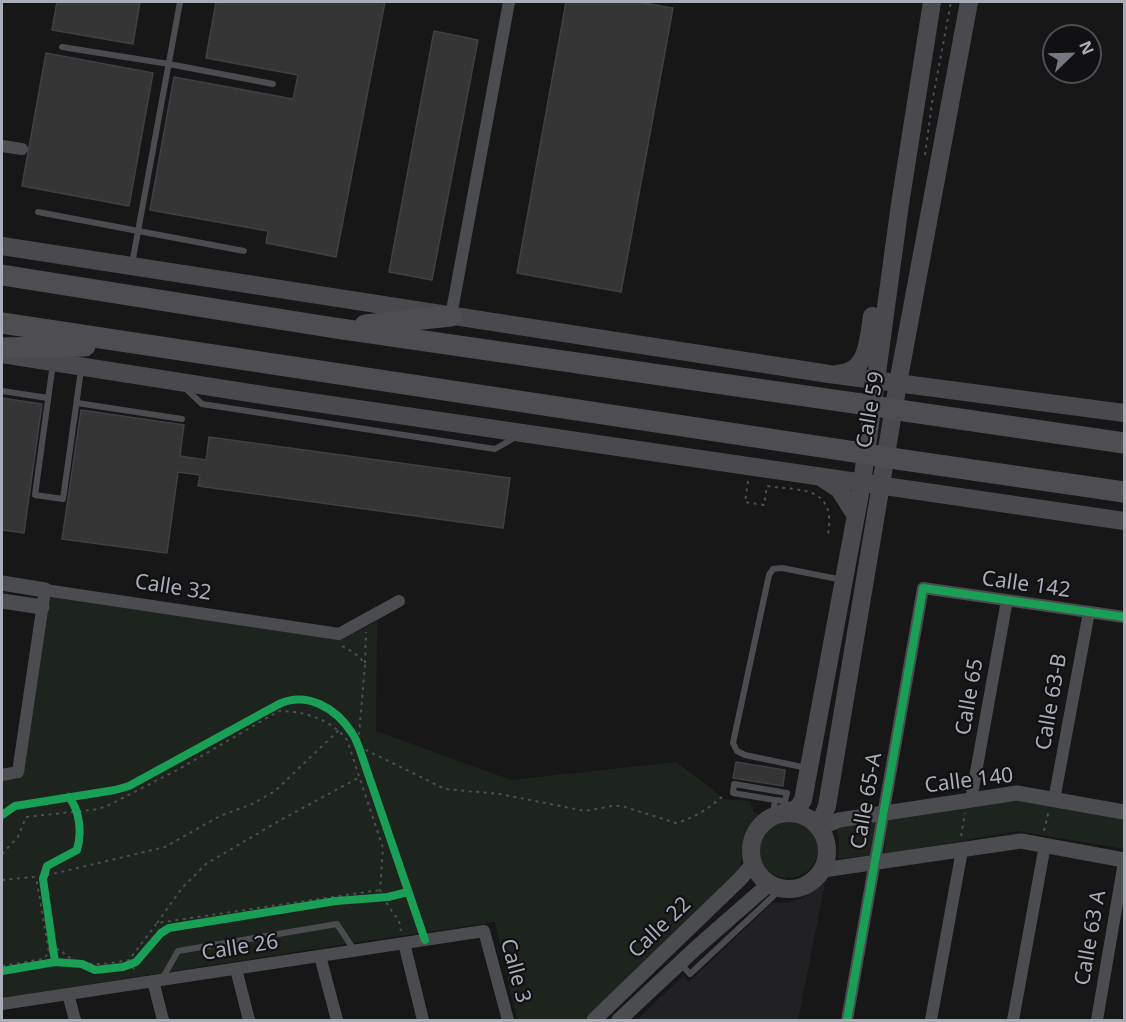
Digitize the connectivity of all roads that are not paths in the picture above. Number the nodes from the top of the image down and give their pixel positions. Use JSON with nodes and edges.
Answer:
{"nodes":[{"id":1,"x":180,"y":2,"type":"edge"},
{"id":2,"x":509,"y":2,"type":"edge"},
{"id":3,"x":932,"y":2,"type":"edge"},
{"id":4,"x":969,"y":2,"type":"edge"},
{"id":5,"x":62,"y":47,"type":"dead end"},
{"id":6,"x":169,"y":64,"type":"junction"},
{"id":7,"x":273,"y":84,"type":"dead end"},
{"id":8,"x":2,"y":146,"type":"edge"},
{"id":9,"x":21,"y":149,"type":"dead end"},
{"id":10,"x":900,"y":204,"type":"junction"},
{"id":11,"x":38,"y":212,"type":"dead end"},
{"id":12,"x":138,"y":230,"type":"junction"},
{"id":13,"x":2,"y":246,"type":"edge"},
{"id":14,"x":244,"y":251,"type":"dead end"},
{"id":15,"x":131,"y":266,"type":"junction"},
{"id":16,"x":7,"y":275,"type":"edge"},
{"id":17,"x":451,"y":316,"type":"junction"},
{"id":18,"x":2,"y":323,"type":"edge"},
{"id":19,"x":335,"y":328,"type":"junction"},
{"id":20,"x":153,"y":346,"type":"junction"},
{"id":21,"x":2,"y":348,"type":"edge"},
{"id":22,"x":2,"y":354,"type":"edge"},
{"id":23,"x":53,"y":362,"type":"junction"},
{"id":24,"x":82,"y":367,"type":"junction"},
{"id":25,"x":829,"y":374,"type":"junction"},
{"id":26,"x":875,"y":380,"type":"junction"},
{"id":27,"x":898,"y":383,"type":"junction"},
{"id":28,"x":2,"y":391,"type":"edge"},
{"id":29,"x":48,"y":398,"type":"junction"},
{"id":30,"x":77,"y":402,"type":"junction"},
{"id":31,"x":1125,"y":414,"type":"edge"},
{"id":32,"x":182,"y":419,"type":"dead end"},
{"id":33,"x":1125,"y":442,"type":"edge"},
{"id":34,"x":818,"y":476,"type":"junction"},
{"id":35,"x":862,"y":483,"type":"junction"},
{"id":36,"x":882,"y":486,"type":"junction"},
{"id":37,"x":1125,"y":492,"type":"edge"},
{"id":38,"x":856,"y":516,"type":"junction"},
{"id":39,"x":1125,"y":521,"type":"edge"},
{"id":40,"x":844,"y":580,"type":"junction"},
{"id":41,"x":2,"y":583,"type":"edge"},
{"id":42,"x":923,"y":588,"type":"joint"},
{"id":43,"x":45,"y":590,"type":"junction"},
{"id":44,"x":1007,"y":600,"type":"junction"},
{"id":45,"x":2,"y":601,"type":"edge"},
{"id":46,"x":399,"y":601,"type":"dead end"},
{"id":47,"x":42,"y":607,"type":"junction"},
{"id":48,"x":1089,"y":612,"type":"junction"},
{"id":49,"x":1125,"y":617,"type":"edge"},
{"id":50,"x":809,"y":769,"type":"junction"},
{"id":51,"x":2,"y":775,"type":"edge"},
{"id":52,"x":969,"y":803,"type":"junction"},
{"id":53,"x":1052,"y":803,"type":"junction"},
{"id":54,"x":778,"y":809,"type":"junction"},
{"id":55,"x":1125,"y":812,"type":"edge"},
{"id":56,"x":883,"y":813,"type":"junction"},
{"id":57,"x":820,"y":827,"type":"junction"},
{"id":58,"x":1044,"y":841,"type":"junction"},
{"id":59,"x":960,"y":846,"type":"junction"},
{"id":60,"x":1125,"y":861,"type":"edge"},
{"id":61,"x":875,"y":862,"type":"junction"},
{"id":62,"x":753,"y":864,"type":"junction"},
{"id":63,"x":823,"y":870,"type":"junction"},
{"id":64,"x":775,"y":886,"type":"junction"},
{"id":65,"x":484,"y":931,"type":"joint"},
{"id":66,"x":405,"y":943,"type":"junction"},
{"id":67,"x":354,"y":951,"type":"junction"},
{"id":68,"x":320,"y":956,"type":"junction"},
{"id":69,"x":236,"y":969,"type":"junction"},
{"id":70,"x":157,"y":981,"type":"junction"},
{"id":71,"x":68,"y":994,"type":"junction"},
{"id":72,"x":2,"y":1004,"type":"edge"},
{"id":73,"x":75,"y":1020,"type":"edge"},
{"id":74,"x":163,"y":1020,"type":"edge"},
{"id":75,"x":249,"y":1020,"type":"edge"},
{"id":76,"x":337,"y":1020,"type":"edge"},
{"id":77,"x":423,"y":1020,"type":"edge"},
{"id":78,"x":508,"y":1020,"type":"edge"},
{"id":79,"x":594,"y":1020,"type":"edge"},
{"id":80,"x":619,"y":1020,"type":"edge"},
{"id":81,"x":847,"y":1020,"type":"edge"},
{"id":82,"x":931,"y":1020,"type":"edge"},
{"id":83,"x":1012,"y":1020,"type":"edge"},
{"id":84,"x":1097,"y":1020,"type":"edge"}],
"edges":[{"from":1,"to":6,"type":"lane"},
{"from":2,"to":17,"type":"street"},
{"from":3,"to":10,"type":"main road","name":"Calle 59"},
{"from":4,"to":27,"type":"main road","name":"Calle 59"},
{"from":5,"to":6,"type":"lane"},
{"from":6,"to":7,"type":"lane"},
{"from":6,"to":12,"type":"lane"},
{"from":8,"to":9,"type":"street"},
{"from":10,"to":25,"type":"main road"},
{"from":10,"to":26,"type":"main road","name":"Calle 59"},
{"from":11,"to":12,"type":"lane"},
{"from":12,"to":14,"type":"lane"},
{"from":12,"to":15,"type":"lane"},
{"from":13,"to":15,"type":"main road"},
{"from":15,"to":17,"type":"main road"},
{"from":16,"to":19,"type":"highway"},
{"from":17,"to":19,"type":"highway"},
{"from":17,"to":25,"type":"main road"},
{"from":18,"to":20,"type":"highway"},
{"from":19,"to":33,"type":"highway","bridge":true},
{"from":20,"to":21,"type":"highway"},
{"from":20,"to":37,"type":"highway","bridge":true},
{"from":22,"to":23,"type":"main road"},
{"from":23,"to":24,"type":"main road"},
{"from":23,"to":29,"type":"lane"},
{"from":24,"to":30,"type":"lane"},
{"from":24,"to":34,"type":"main road"},
{"from":25,"to":26,"type":"main road"},
{"from":26,"to":27,"type":"main road"},
{"from":26,"to":35,"type":"main road","name":"Calle 59"},
{"from":27,"to":31,"type":"main road"},
{"from":27,"to":36,"type":"main road","name":"Calle 59"},
{"from":28,"to":29,"type":"lane"},
{"from":29,"to":30,"type":"lane"},
{"from":30,"to":32,"type":"lane"},
{"from":34,"to":35,"type":"main road"},
{"from":34,"to":38,"type":"main road"},
{"from":35,"to":36,"type":"main road"},
{"from":35,"to":38,"type":"main road","name":"Calle 59"},
{"from":36,"to":39,"type":"main road"},
{"from":36,"to":57,"type":"main road","name":"Calle 59"},
{"from":38,"to":40,"type":"main road","name":"Calle 59"},
{"from":40,"to":50,"type":"main road","name":"Calle 59"},
{"from":40,"to":50,"type":"lane"},
{"from":41,"to":43,"type":"street","name":"Calle 32"},
{"from":42,"to":44,"type":"street","name":"Calle 142"},
{"from":42,"to":56,"type":"street","name":"Calle 65-A"},
{"from":43,"to":46,"type":"street","name":"Calle 32"},
{"from":43,"to":47,"type":"street"},
{"from":44,"to":48,"type":"street","name":"Calle 142"},
{"from":44,"to":52,"type":"street","name":"Calle 65"},
{"from":45,"to":47,"type":"street"},
{"from":47,"to":51,"type":"street"},
{"from":48,"to":49,"type":"street","name":"Calle 142"},
{"from":48,"to":53,"type":"street","name":"Calle 63-B"},
{"from":50,"to":54,"type":"main road","name":"Calle 59"},
{"from":52,"to":53,"type":"street","name":"Calle 140"},
{"from":52,"to":56,"type":"street","name":"Calle 140"},
{"from":53,"to":55,"type":"street","name":"Calle 140"},
{"from":54,"to":54,"type":"lane"},
{"from":54,"to":57,"type":"main road"},
{"from":54,"to":62,"type":"main road"},
{"from":56,"to":57,"type":"street","name":"Calle 140"},
{"from":56,"to":61,"type":"street","name":"Calle 65-A"},
{"from":57,"to":63,"type":"main road"},
{"from":58,"to":59,"type":"street"},
{"from":58,"to":60,"type":"street"},
{"from":58,"to":83,"type":"street"},
{"from":59,"to":61,"type":"street"},
{"from":59,"to":82,"type":"street"},
{"from":60,"to":84,"type":"street","name":"Calle 63 A"},
{"from":61,"to":63,"type":"street"},
{"from":61,"to":81,"type":"street","name":"Calle 65-A"},
{"from":62,"to":64,"type":"main road"},
{"from":62,"to":79,"type":"street","name":"Calle 22"},
{"from":63,"to":64,"type":"main road"},
{"from":64,"to":80,"type":"street","name":"Calle 22"},
{"from":65,"to":66,"type":"street","name":"Calle 26"},
{"from":65,"to":78,"type":"street","name":"Calle 3"},
{"from":66,"to":67,"type":"street","name":"Calle 26"},
{"from":66,"to":77,"type":"street"},
{"from":67,"to":68,"type":"street","name":"Calle 26"},
{"from":67,"to":70,"type":"lane"},
{"from":68,"to":69,"type":"street","name":"Calle 26"},
{"from":68,"to":76,"type":"street"},
{"from":69,"to":70,"type":"street","name":"Calle 26"},
{"from":69,"to":75,"type":"street"},
{"from":70,"to":71,"type":"street","name":"Calle 26"},
{"from":70,"to":74,"type":"street"},
{"from":71,"to":72,"type":"street","name":"Calle 26"},
{"from":71,"to":73,"type":"street"}]}
